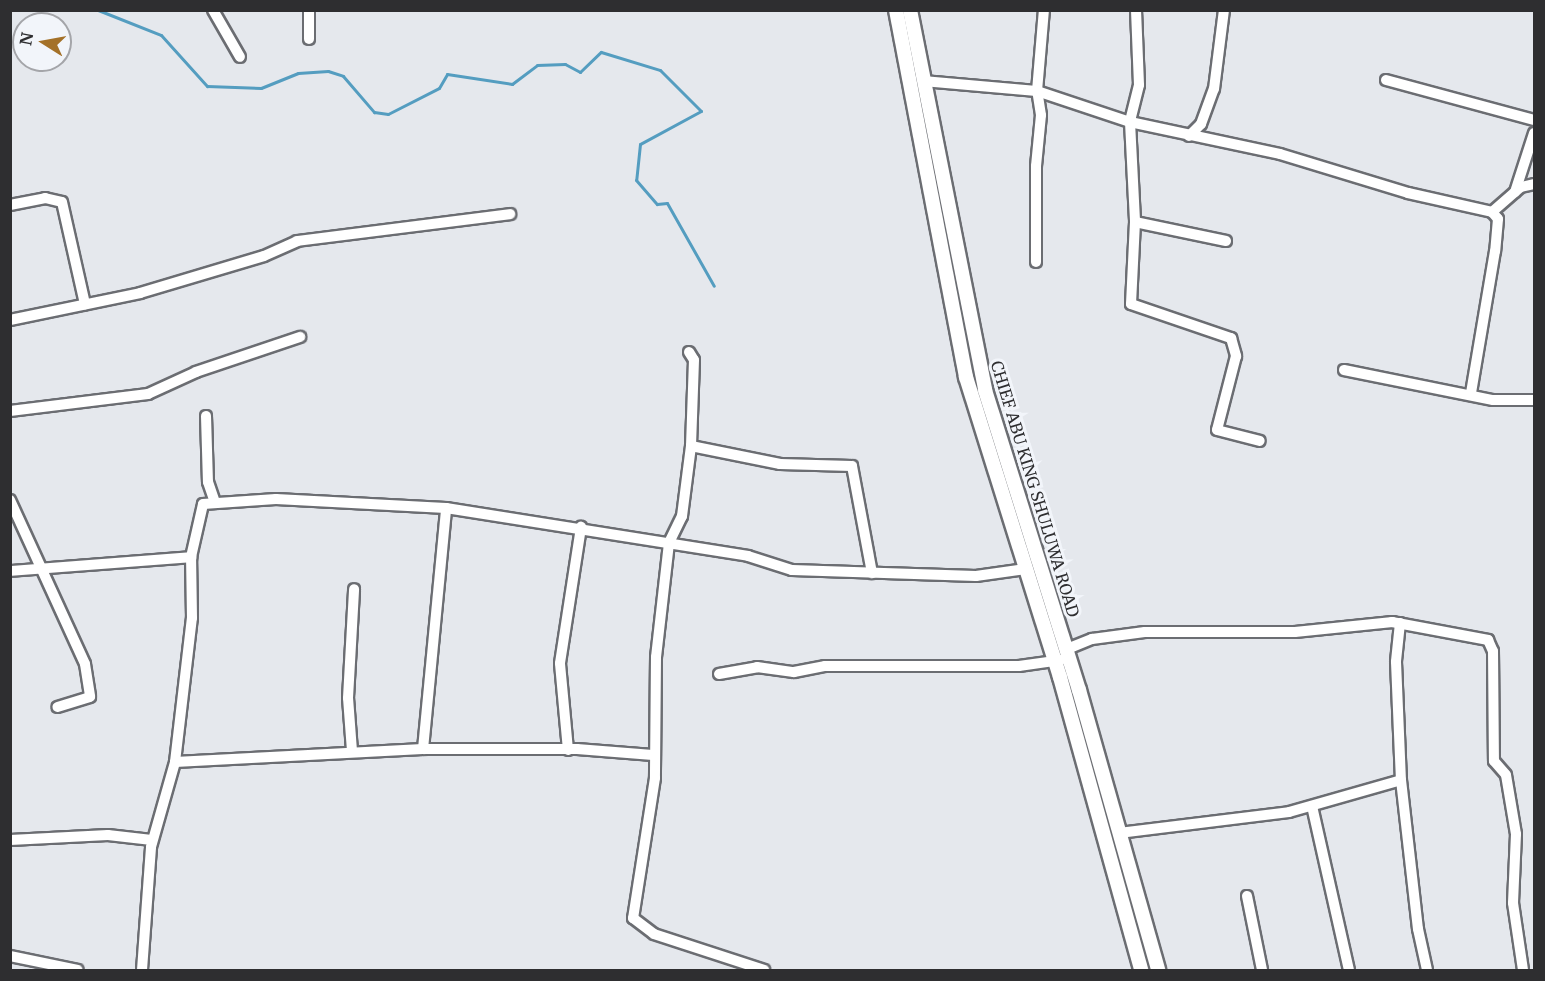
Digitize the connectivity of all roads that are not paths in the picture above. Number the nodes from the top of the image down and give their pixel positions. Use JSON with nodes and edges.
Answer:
{"nodes":[{"id":1,"x":213,"y":10,"type":"edge"},
{"id":2,"x":309,"y":10,"type":"edge"},
{"id":3,"x":896,"y":10,"type":"edge"},
{"id":4,"x":910,"y":10,"type":"edge"},
{"id":5,"x":1044,"y":10,"type":"edge"},
{"id":6,"x":1136,"y":10,"type":"edge"},
{"id":7,"x":1224,"y":10,"type":"edge"},
{"id":8,"x":907,"y":32,"type":"junction"},
{"id":9,"x":309,"y":39,"type":"dead end"},
{"id":10,"x":240,"y":57,"type":"dead end"},
{"id":11,"x":1386,"y":80,"type":"dead end"},
{"id":12,"x":923,"y":81,"type":"junction"},
{"id":13,"x":1037,"y":91,"type":"junction"},
{"id":14,"x":1534,"y":120,"type":"edge"},
{"id":15,"x":1130,"y":122,"type":"junction"},
{"id":16,"x":1534,"y":133,"type":"edge"},
{"id":17,"x":1189,"y":136,"type":"junction"},
{"id":18,"x":1534,"y":184,"type":"edge"},
{"id":19,"x":1515,"y":192,"type":"junction"},
{"id":20,"x":10,"y":205,"type":"edge"},
{"id":21,"x":1492,"y":212,"type":"junction"},
{"id":22,"x":510,"y":214,"type":"dead end"},
{"id":23,"x":1135,"y":222,"type":"junction"},
{"id":24,"x":1226,"y":241,"type":"dead end"},
{"id":25,"x":1036,"y":262,"type":"dead end"},
{"id":26,"x":85,"y":304,"type":"junction"},
{"id":27,"x":10,"y":320,"type":"edge"},
{"id":28,"x":300,"y":337,"type":"dead end"},
{"id":29,"x":689,"y":352,"type":"dead end"},
{"id":30,"x":1344,"y":370,"type":"dead end"},
{"id":31,"x":1471,"y":393,"type":"junction"},
{"id":32,"x":1534,"y":400,"type":"edge"},
{"id":33,"x":10,"y":411,"type":"edge"},
{"id":34,"x":206,"y":416,"type":"dead end"},
{"id":35,"x":1260,"y":441,"type":"dead end"},
{"id":36,"x":691,"y":446,"type":"junction"},
{"id":37,"x":10,"y":500,"type":"edge"},
{"id":38,"x":215,"y":502,"type":"junction"},
{"id":39,"x":446,"y":508,"type":"junction"},
{"id":40,"x":581,"y":527,"type":"junction"},
{"id":41,"x":669,"y":543,"type":"junction"},
{"id":42,"x":191,"y":557,"type":"junction"},
{"id":43,"x":38,"y":566,"type":"junction"},
{"id":44,"x":1026,"y":569,"type":"junction"},
{"id":45,"x":10,"y":571,"type":"edge"},
{"id":46,"x":872,"y":573,"type":"junction"},
{"id":47,"x":354,"y":589,"type":"dead end"},
{"id":48,"x":1400,"y":623,"type":"junction"},
{"id":49,"x":1068,"y":654,"type":"junction"},
{"id":50,"x":1055,"y":661,"type":"junction"},
{"id":51,"x":719,"y":674,"type":"dead end"},
{"id":52,"x":57,"y":707,"type":"dead end"},
{"id":53,"x":423,"y":749,"type":"junction"},
{"id":54,"x":568,"y":750,"type":"junction"},
{"id":55,"x":352,"y":751,"type":"junction"},
{"id":56,"x":654,"y":755,"type":"junction"},
{"id":57,"x":175,"y":762,"type":"junction"},
{"id":58,"x":1401,"y":780,"type":"junction"},
{"id":59,"x":1312,"y":806,"type":"junction"},
{"id":60,"x":1119,"y":833,"type":"junction"},
{"id":61,"x":10,"y":840,"type":"edge"},
{"id":62,"x":152,"y":840,"type":"junction"},
{"id":63,"x":1247,"y":896,"type":"dead end"},
{"id":64,"x":10,"y":956,"type":"edge"},
{"id":65,"x":78,"y":970,"type":"edge"},
{"id":66,"x":142,"y":970,"type":"edge"},
{"id":67,"x":764,"y":970,"type":"edge"},
{"id":68,"x":1141,"y":970,"type":"edge"},
{"id":69,"x":1158,"y":970,"type":"edge"},
{"id":70,"x":1262,"y":970,"type":"edge"},
{"id":71,"x":1349,"y":970,"type":"edge"},
{"id":72,"x":1427,"y":970,"type":"edge"},
{"id":73,"x":1523,"y":970,"type":"edge"}],
"edges":[{"from":1,"to":10,"type":"street"},
{"from":2,"to":9,"type":"street"},
{"from":3,"to":8,"type":"street"},
{"from":4,"to":8,"type":"street","name":"CHIEF ABU KING SHULUWA ROAD"},
{"from":5,"to":13,"type":"street"},
{"from":6,"to":15,"type":"street"},
{"from":7,"to":17,"type":"street"},
{"from":8,"to":12,"type":"street","name":"CHIEF ABU KING SHULUWA ROAD"},
{"from":8,"to":44,"type":"street"},
{"from":11,"to":14,"type":"street"},
{"from":12,"to":13,"type":"street"},
{"from":12,"to":49,"type":"street","name":"CHIEF ABU KING SHULUWA ROAD"},
{"from":13,"to":15,"type":"street"},
{"from":13,"to":25,"type":"street"},
{"from":15,"to":17,"type":"street"},
{"from":15,"to":23,"type":"street"},
{"from":16,"to":19,"type":"street"},
{"from":17,"to":21,"type":"street"},
{"from":18,"to":19,"type":"street"},
{"from":19,"to":21,"type":"street"},
{"from":20,"to":26,"type":"street"},
{"from":21,"to":31,"type":"street"},
{"from":22,"to":26,"type":"street"},
{"from":23,"to":24,"type":"street"},
{"from":23,"to":35,"type":"street"},
{"from":26,"to":27,"type":"street"},
{"from":28,"to":33,"type":"street"},
{"from":29,"to":36,"type":"street"},
{"from":30,"to":31,"type":"street"},
{"from":31,"to":32,"type":"street"},
{"from":34,"to":38,"type":"street"},
{"from":36,"to":41,"type":"street"},
{"from":36,"to":46,"type":"street"},
{"from":37,"to":43,"type":"street"},
{"from":38,"to":39,"type":"street"},
{"from":38,"to":42,"type":"street"},
{"from":39,"to":40,"type":"street"},
{"from":39,"to":53,"type":"street"},
{"from":40,"to":41,"type":"street"},
{"from":40,"to":54,"type":"street"},
{"from":41,"to":46,"type":"street"},
{"from":41,"to":56,"type":"street"},
{"from":42,"to":43,"type":"street"},
{"from":42,"to":57,"type":"street"},
{"from":43,"to":45,"type":"street"},
{"from":43,"to":52,"type":"street"},
{"from":44,"to":46,"type":"street"},
{"from":44,"to":50,"type":"street"},
{"from":47,"to":55,"type":"street"},
{"from":48,"to":49,"type":"street"},
{"from":48,"to":58,"type":"street"},
{"from":48,"to":73,"type":"street"},
{"from":49,"to":50,"type":"street"},
{"from":49,"to":60,"type":"street","name":"CHIEF ABU KING SHULUWA ROAD"},
{"from":50,"to":51,"type":"street"},
{"from":50,"to":68,"type":"street"},
{"from":53,"to":54,"type":"street"},
{"from":53,"to":55,"type":"street"},
{"from":54,"to":56,"type":"street"},
{"from":55,"to":57,"type":"street"},
{"from":56,"to":67,"type":"street"},
{"from":57,"to":62,"type":"street"},
{"from":58,"to":59,"type":"street"},
{"from":58,"to":72,"type":"street"},
{"from":59,"to":60,"type":"street"},
{"from":59,"to":71,"type":"street"},
{"from":60,"to":69,"type":"street","name":"CHIEF ABU KING SHULUWA ROAD"},
{"from":61,"to":62,"type":"street"},
{"from":62,"to":66,"type":"street"},
{"from":63,"to":70,"type":"street"},
{"from":64,"to":65,"type":"street"}]}
